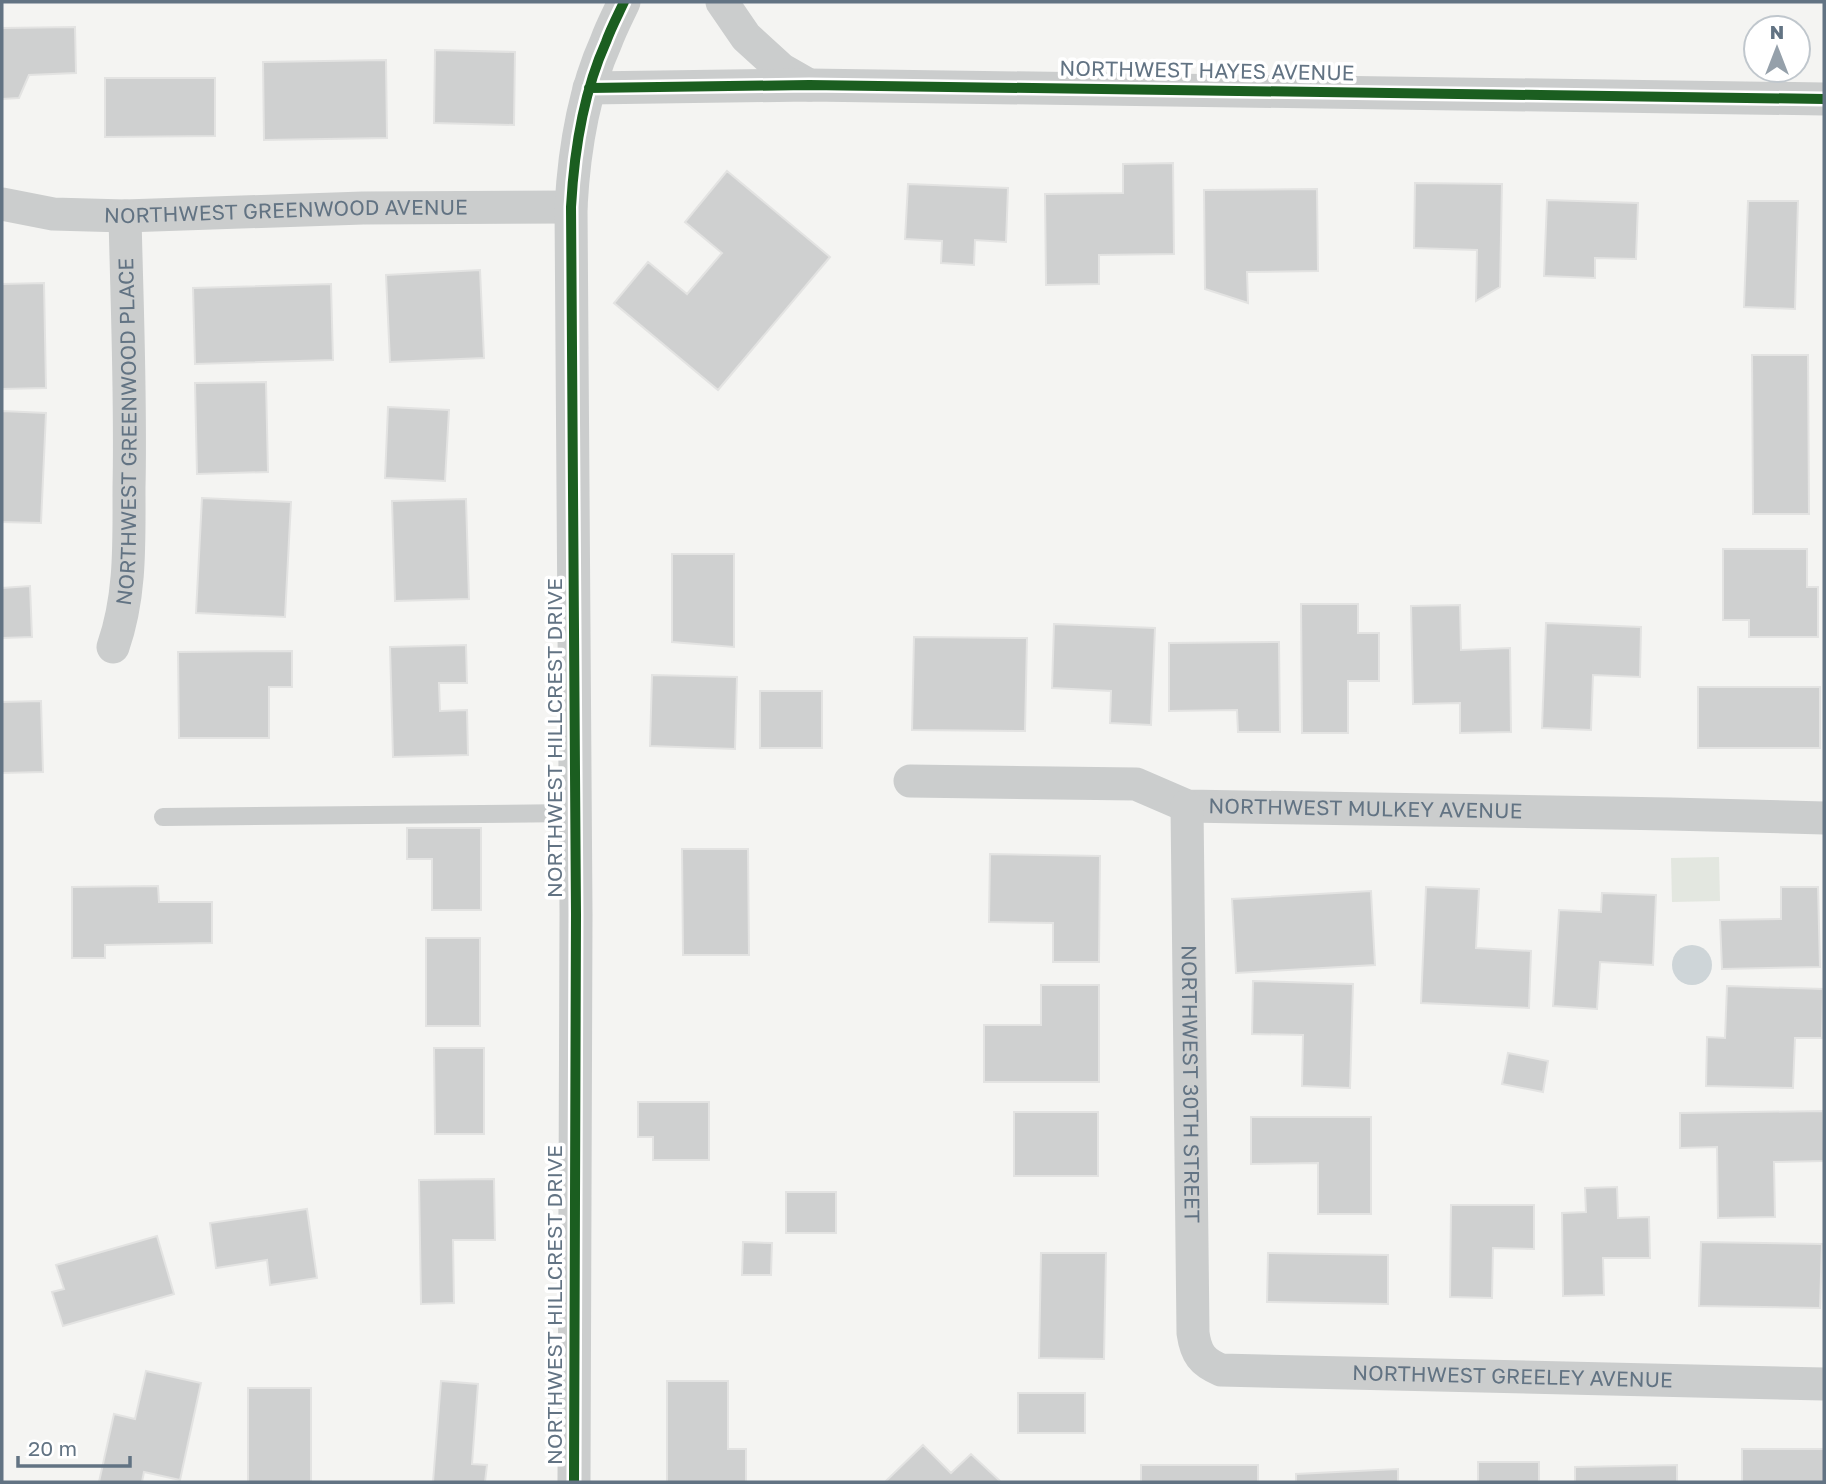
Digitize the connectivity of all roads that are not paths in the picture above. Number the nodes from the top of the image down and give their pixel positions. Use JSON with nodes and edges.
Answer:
{"nodes":[{"id":1,"x":624,"y":2,"type":"edge"},
{"id":2,"x":722,"y":2,"type":"edge"},
{"id":3,"x":809,"y":85,"type":"junction"},
{"id":4,"x":590,"y":88,"type":"junction"},
{"id":5,"x":1824,"y":99,"type":"edge"},
{"id":6,"x":2,"y":204,"type":"edge"},
{"id":7,"x":571,"y":208,"type":"junction"},
{"id":8,"x":125,"y":216,"type":"junction"},
{"id":9,"x":113,"y":647,"type":"dead end"},
{"id":10,"x":910,"y":781,"type":"dead end"},
{"id":11,"x":1187,"y":806,"type":"junction"},
{"id":12,"x":575,"y":813,"type":"junction"},
{"id":13,"x":163,"y":817,"type":"dead end"},
{"id":14,"x":1824,"y":818,"type":"edge"},
{"id":15,"x":1203,"y":1359,"type":"joint"},
{"id":16,"x":1824,"y":1384,"type":"edge"},
{"id":17,"x":574,"y":1482,"type":"edge"}],
"edges":[{"from":1,"to":4,"type":"street","name":"NORTHWEST HILLCREST DRIVE"},
{"from":2,"to":3,"type":"street","name":"NORTHWEST HAYES AVENUE"},
{"from":3,"to":4,"type":"street","name":"NORTHWEST HAYES AVENUE"},
{"from":3,"to":5,"type":"street","name":"NORTHWEST HAYES AVENUE"},
{"from":4,"to":7,"type":"street","name":"NORTHWEST HILLCREST DRIVE"},
{"from":6,"to":8,"type":"street","name":"NORTHWEST GREENWOOD AVENUE"},
{"from":7,"to":8,"type":"street","name":"NORTHWEST GREENWOOD AVENUE"},
{"from":7,"to":12,"type":"street","name":"NORTHWEST HILLCREST DRIVE"},
{"from":8,"to":9,"type":"street","name":"NORTHWEST GREENWOOD PLACE"},
{"from":10,"to":11,"type":"street","name":"NORTHWEST MULKEY AVENUE"},
{"from":11,"to":14,"type":"street","name":"NORTHWEST MULKEY AVENUE"},
{"from":11,"to":15,"type":"street","name":"NORTHWEST 30TH STREET"},
{"from":12,"to":13,"type":"lane"},
{"from":12,"to":17,"type":"street","name":"NORTHWEST HILLCREST DRIVE"},
{"from":15,"to":16,"type":"street","name":"NORTHWEST GREELEY AVENUE"}]}
